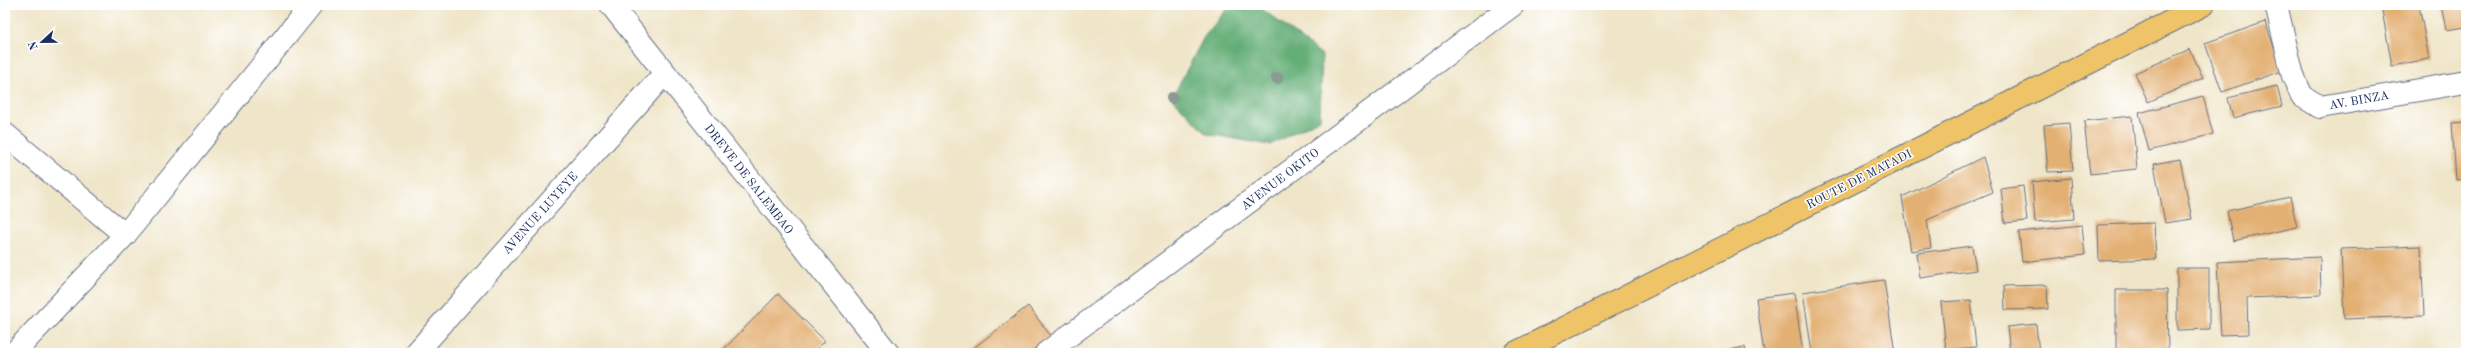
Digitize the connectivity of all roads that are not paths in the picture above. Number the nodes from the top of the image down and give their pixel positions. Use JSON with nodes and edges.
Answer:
{"nodes":[{"id":1,"x":312,"y":5,"type":"edge"},
{"id":2,"x":611,"y":5,"type":"edge"},
{"id":3,"x":1513,"y":5,"type":"edge"},
{"id":4,"x":2203,"y":5,"type":"edge"},
{"id":5,"x":2276,"y":5,"type":"edge"},
{"id":6,"x":665,"y":73,"type":"junction"},
{"id":7,"x":2466,"y":82,"type":"edge"},
{"id":8,"x":5,"y":134,"type":"edge"},
{"id":9,"x":125,"y":235,"type":"junction"},
{"id":10,"x":14,"y":353,"type":"edge"},
{"id":11,"x":416,"y":353,"type":"edge"},
{"id":12,"x":888,"y":353,"type":"edge"},
{"id":13,"x":1046,"y":353,"type":"edge"},
{"id":14,"x":1515,"y":353,"type":"edge"}],
"edges":[{"from":1,"to":9,"type":"street"},
{"from":2,"to":6,"type":"street","name":"DREVE DE SALEMBAO"},
{"from":3,"to":13,"type":"street","name":"AVENUE OKITO"},
{"from":4,"to":14,"type":"main road","name":"ROUTE DE MATADI"},
{"from":5,"to":7,"type":"street","name":"AV. BINZA"},
{"from":6,"to":11,"type":"street","name":"AVENUE LUYEYE"},
{"from":6,"to":12,"type":"street","name":"DREVE DE SALEMBAO"},
{"from":8,"to":9,"type":"street"},
{"from":9,"to":10,"type":"street"}]}
